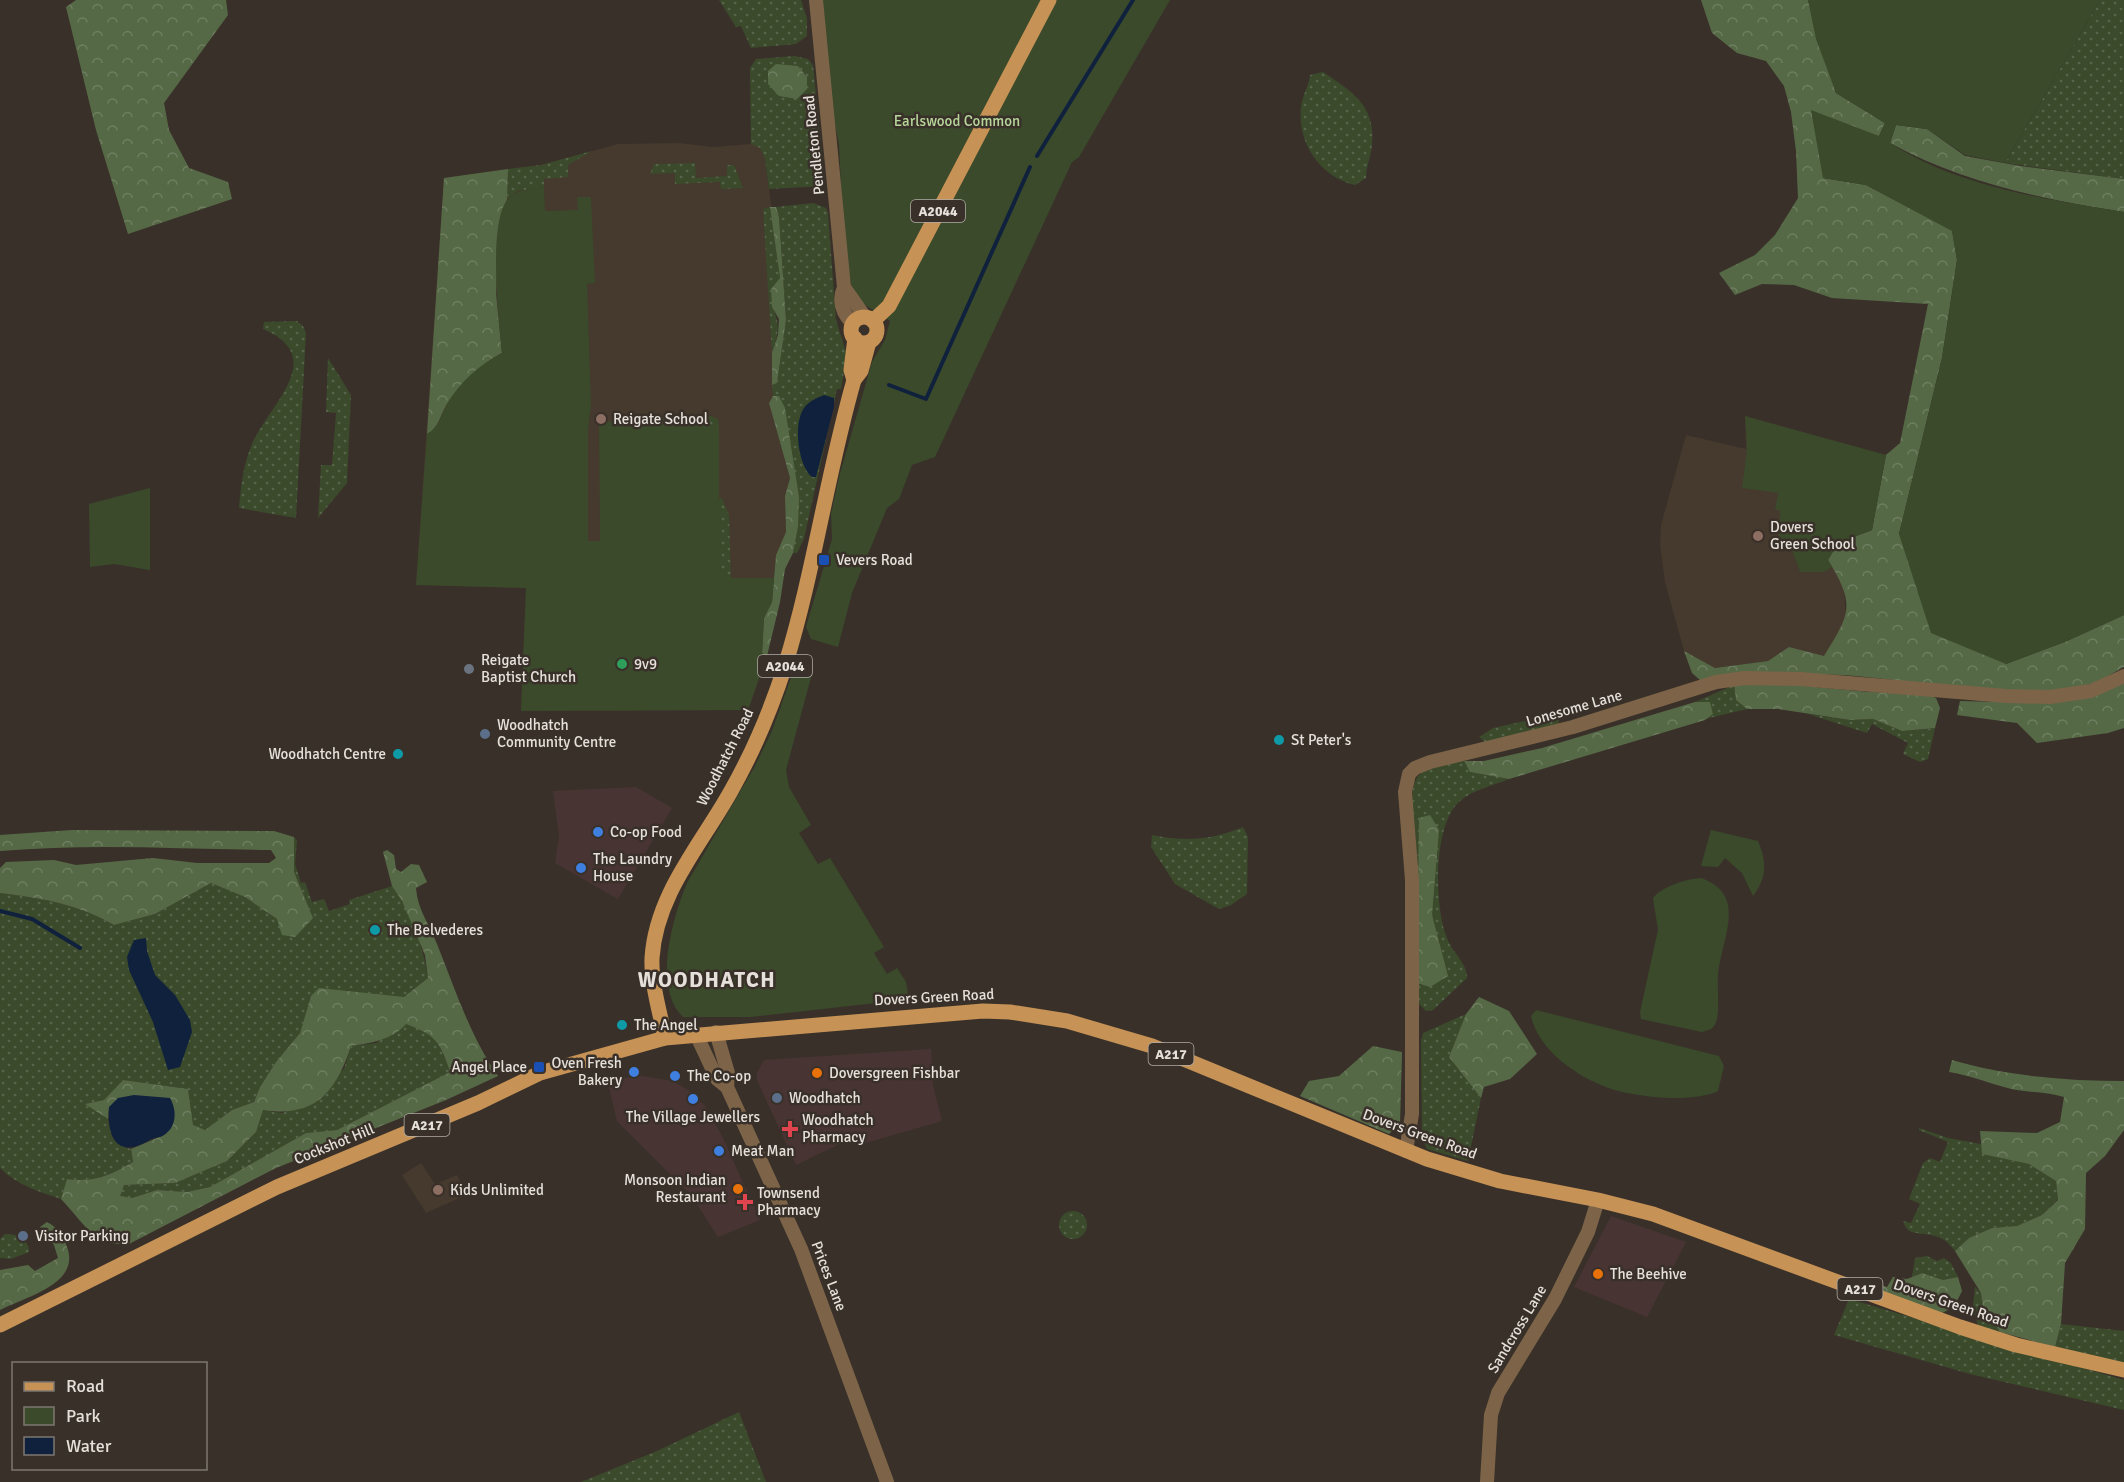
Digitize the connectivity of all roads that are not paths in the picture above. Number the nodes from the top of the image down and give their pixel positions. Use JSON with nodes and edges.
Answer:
{"nodes":[{"id":1,"x":816,"y":0,"type":"edge"},
{"id":2,"x":1049,"y":0,"type":"edge"},
{"id":3,"x":863,"y":329,"type":"junction"},
{"id":4,"x":2124,"y":676,"type":"edge"},
{"id":5,"x":716,"y":1032,"type":"junction"},
{"id":6,"x":696,"y":1034,"type":"junction"},
{"id":7,"x":665,"y":1038,"type":"junction"},
{"id":8,"x":727,"y":1087,"type":"junction"},
{"id":9,"x":1406,"y":1151,"type":"junction"},
{"id":10,"x":1598,"y":1200,"type":"junction"},
{"id":11,"x":0,"y":1325,"type":"edge"},
{"id":12,"x":2124,"y":1370,"type":"edge"},
{"id":13,"x":887,"y":1482,"type":"edge"},
{"id":14,"x":1488,"y":1482,"type":"edge"}],
"edges":[{"from":1,"to":3,"type":"street","name":"Pendleton Road"},
{"from":2,"to":3,"type":"main road","number":"A2044"},
{"from":3,"to":7,"type":"main road","name":"Woodhatch Road","number":"A2044"},
{"from":4,"to":9,"type":"street","name":"Lonesome Lane"},
{"from":5,"to":6,"type":"main road","name":"Dovers Green Road","number":"A217"},
{"from":5,"to":8,"type":"street","name":"Prices Lane"},
{"from":5,"to":9,"type":"main road","name":"Dovers Green Road","number":"A217"},
{"from":6,"to":7,"type":"main road","name":"Cockshot Hill","number":"A217"},
{"from":6,"to":8,"type":"street","name":"Prices Lane"},
{"from":7,"to":11,"type":"main road","name":"Cockshot Hill","number":"A217"},
{"from":8,"to":13,"type":"street","name":"Prices Lane"},
{"from":9,"to":10,"type":"main road","name":"Dovers Green Road","number":"A217"},
{"from":10,"to":12,"type":"main road","name":"Dovers Green Road","number":"A217"},
{"from":10,"to":14,"type":"street","name":"Sandcross Lane"}]}
